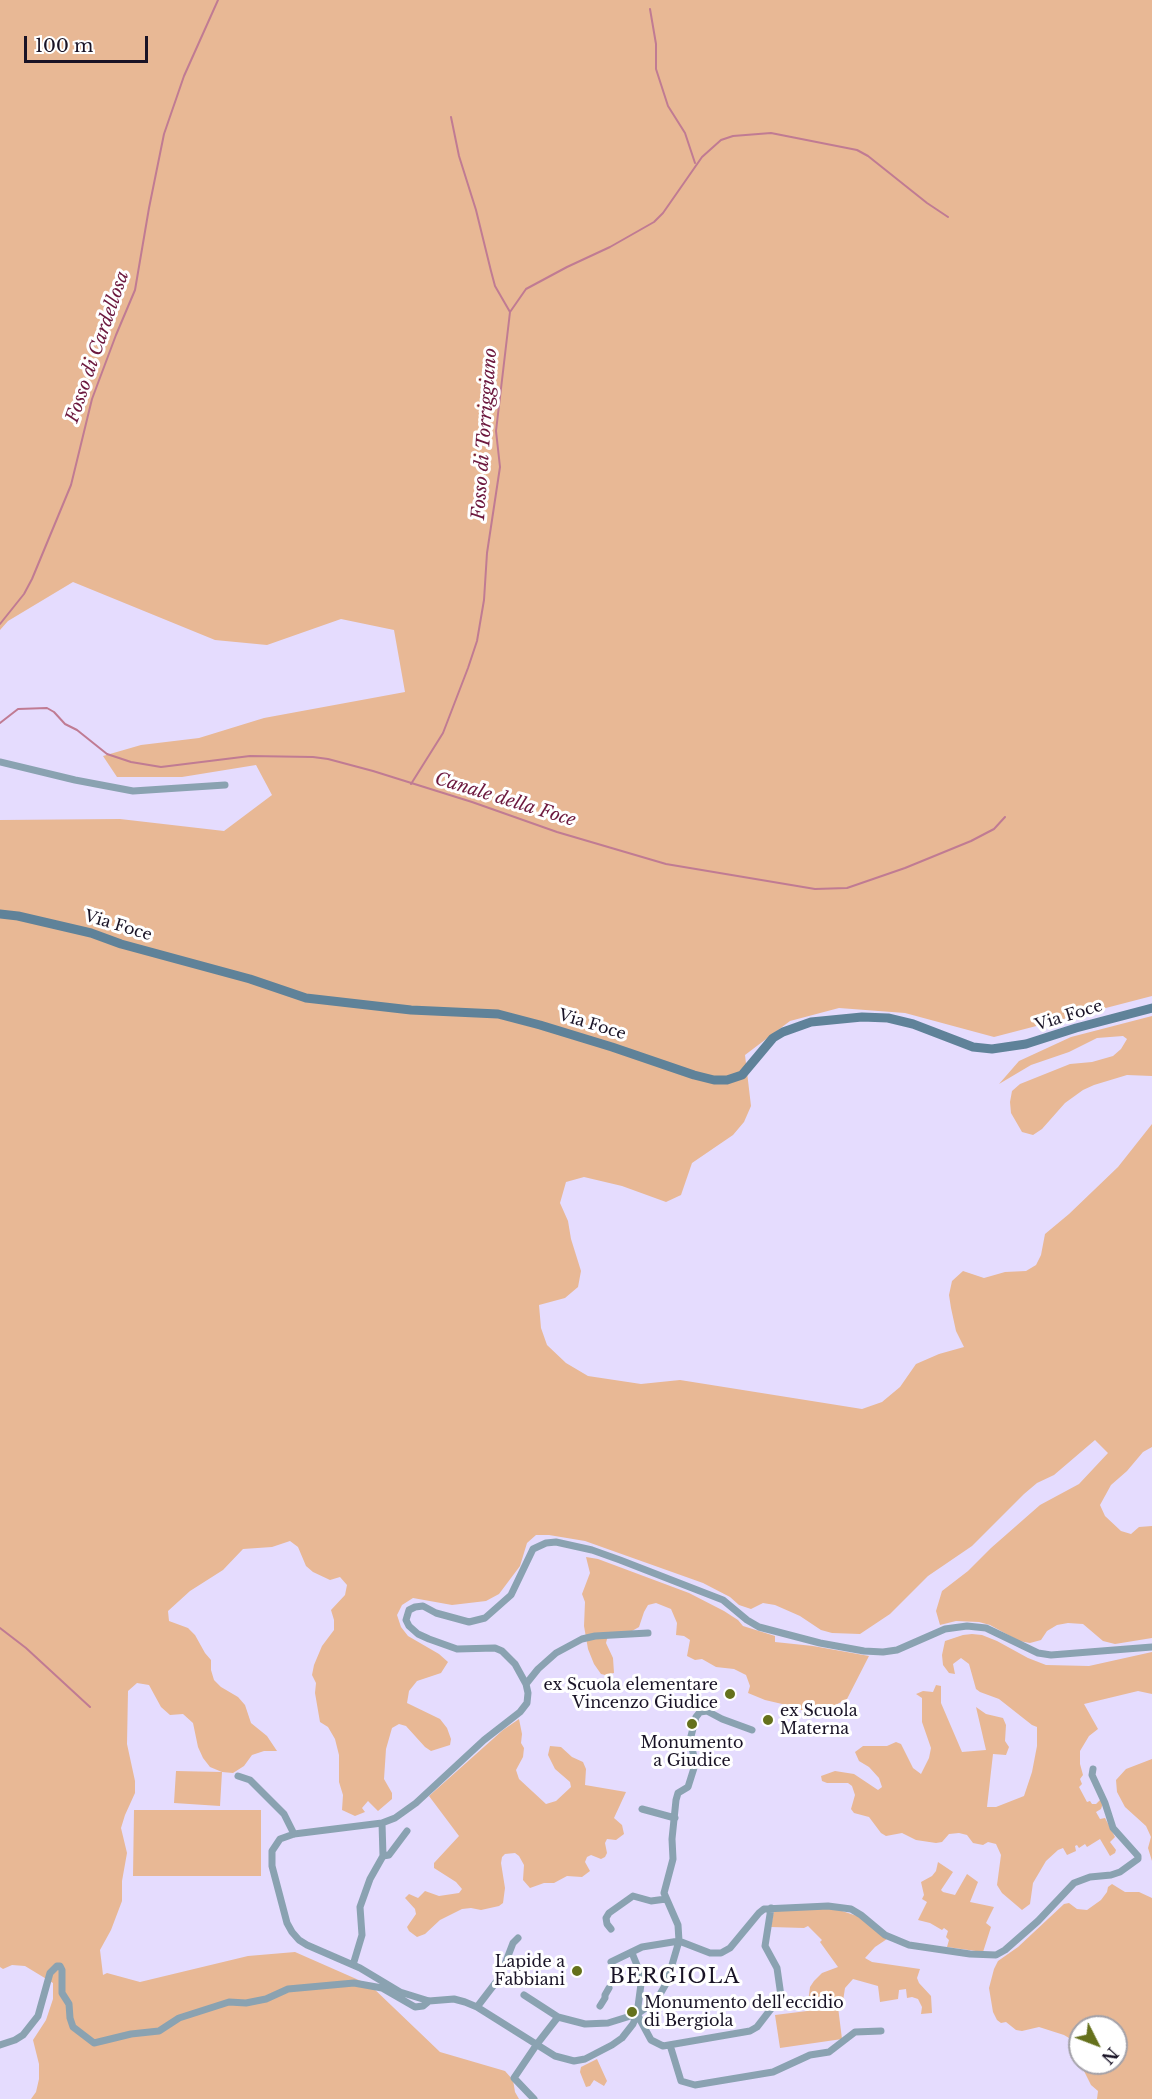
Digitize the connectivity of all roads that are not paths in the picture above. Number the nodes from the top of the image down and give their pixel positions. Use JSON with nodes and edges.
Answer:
{"nodes":[{"id":1,"x":0,"y":762,"type":"edge"},
{"id":2,"x":225,"y":785,"type":"dead end"},
{"id":3,"x":0,"y":914,"type":"edge"},
{"id":4,"x":1152,"y":1008,"type":"edge"},
{"id":5,"x":648,"y":1633,"type":"dead end"},
{"id":6,"x":1152,"y":1647,"type":"edge"},
{"id":7,"x":526,"y":1684,"type":"junction"},
{"id":8,"x":752,"y":1730,"type":"dead end"},
{"id":9,"x":1093,"y":1769,"type":"dead end"},
{"id":10,"x":238,"y":1776,"type":"dead end"},
{"id":11,"x":642,"y":1809,"type":"dead end"},
{"id":12,"x":675,"y":1818,"type":"junction"},
{"id":13,"x":382,"y":1824,"type":"junction"},
{"id":14,"x":407,"y":1831,"type":"dead end"},
{"id":15,"x":294,"y":1834,"type":"junction"},
{"id":16,"x":383,"y":1856,"type":"junction"},
{"id":17,"x":666,"y":1899,"type":"junction"},
{"id":18,"x":771,"y":1908,"type":"junction"},
{"id":19,"x":611,"y":1929,"type":"dead end"},
{"id":20,"x":518,"y":1938,"type":"dead end"},
{"id":21,"x":679,"y":1941,"type":"junction"},
{"id":22,"x":632,"y":1953,"type":"junction"},
{"id":23,"x":611,"y":1962,"type":"dead end"},
{"id":24,"x":353,"y":1965,"type":"junction"},
{"id":25,"x":609,"y":1988,"type":"dead end"},
{"id":26,"x":524,"y":1995,"type":"dead end"},
{"id":27,"x":429,"y":2001,"type":"junction"},
{"id":28,"x":600,"y":2006,"type":"dead end"},
{"id":29,"x":477,"y":2007,"type":"junction"},
{"id":30,"x":637,"y":2014,"type":"junction"},
{"id":31,"x":558,"y":2017,"type":"junction"},
{"id":32,"x":881,"y":2031,"type":"dead end"},
{"id":33,"x":537,"y":2044,"type":"junction"},
{"id":34,"x":0,"y":2045,"type":"edge"},
{"id":35,"x":670,"y":2046,"type":"junction"},
{"id":36,"x":534,"y":2099,"type":"edge"}],
"edges":[{"from":1,"to":2,"type":"street"},
{"from":3,"to":4,"type":"main road","name":"Via Foce"},
{"from":5,"to":7,"type":"street"},
{"from":6,"to":7,"type":"street"},
{"from":7,"to":13,"type":"street"},
{"from":8,"to":12,"type":"street"},
{"from":9,"to":18,"type":"street"},
{"from":10,"to":15,"type":"street"},
{"from":11,"to":12,"type":"street"},
{"from":12,"to":17,"type":"street"},
{"from":13,"to":15,"type":"street"},
{"from":13,"to":16,"type":"street"},
{"from":14,"to":16,"type":"street"},
{"from":15,"to":24,"type":"street"},
{"from":16,"to":24,"type":"street"},
{"from":17,"to":19,"type":"street"},
{"from":17,"to":21,"type":"street"},
{"from":18,"to":21,"type":"street"},
{"from":18,"to":35,"type":"street"},
{"from":20,"to":29,"type":"street"},
{"from":21,"to":22,"type":"street"},
{"from":21,"to":30,"type":"street"},
{"from":22,"to":23,"type":"street"},
{"from":22,"to":30,"type":"street"},
{"from":24,"to":27,"type":"street"},
{"from":25,"to":28,"type":"street"},
{"from":26,"to":31,"type":"street"},
{"from":27,"to":29,"type":"street"},
{"from":27,"to":34,"type":"street"},
{"from":29,"to":33,"type":"street"},
{"from":30,"to":31,"type":"street"},
{"from":30,"to":33,"type":"street"},
{"from":30,"to":35,"type":"street"},
{"from":31,"to":33,"type":"street"},
{"from":32,"to":35,"type":"street"},
{"from":33,"to":36,"type":"street"}]}
